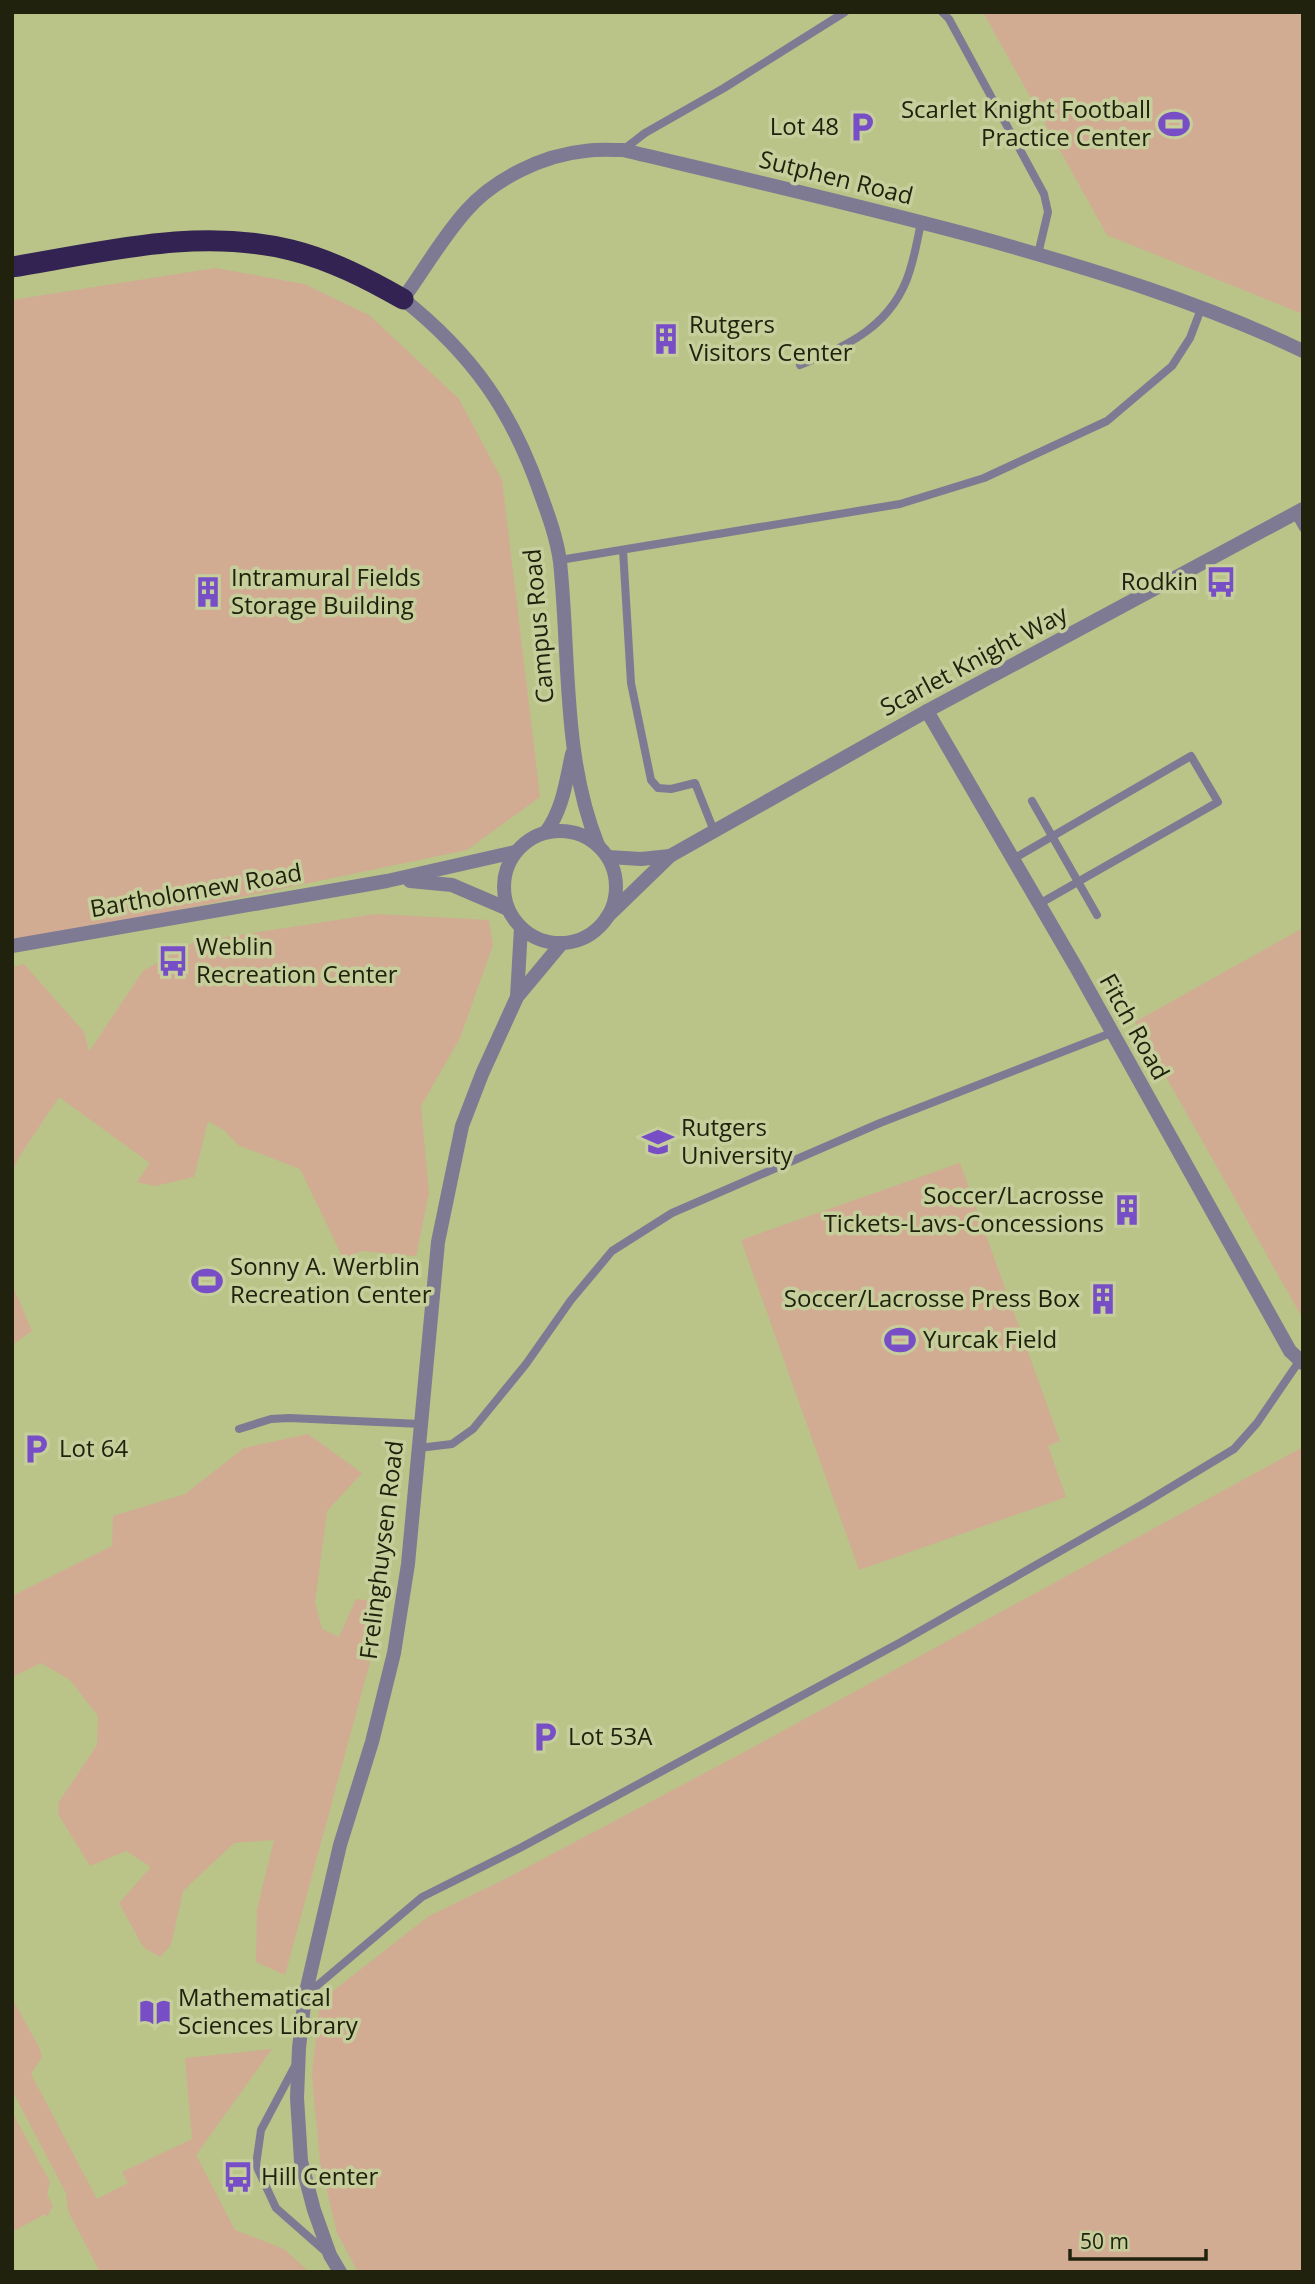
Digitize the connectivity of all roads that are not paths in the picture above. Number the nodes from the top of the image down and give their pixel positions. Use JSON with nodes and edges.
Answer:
{"nodes":[{"id":1,"x":845,"y":12,"type":"edge"},
{"id":2,"x":942,"y":12,"type":"edge"},
{"id":3,"x":623,"y":150,"type":"junction"},
{"id":4,"x":921,"y":222,"type":"junction"},
{"id":5,"x":1038,"y":254,"type":"junction"},
{"id":6,"x":12,"y":267,"type":"edge"},
{"id":7,"x":403,"y":299,"type":"junction"},
{"id":8,"x":1201,"y":309,"type":"junction"},
{"id":9,"x":1303,"y":351,"type":"edge"},
{"id":10,"x":800,"y":365,"type":"dead end"},
{"id":11,"x":1299,"y":512,"type":"edge"},
{"id":12,"x":1303,"y":528,"type":"edge"},
{"id":13,"x":623,"y":550,"type":"junction"},
{"id":14,"x":560,"y":560,"type":"junction"},
{"id":15,"x":927,"y":711,"type":"junction"},
{"id":16,"x":573,"y":746,"type":"junction"},
{"id":17,"x":1032,"y":801,"type":"dead end"},
{"id":18,"x":714,"y":831,"type":"junction"},
{"id":19,"x":546,"y":832,"type":"junction"},
{"id":20,"x":1052,"y":836,"type":"junction"},
{"id":21,"x":597,"y":845,"type":"junction"},
{"id":22,"x":515,"y":852,"type":"junction"},
{"id":23,"x":670,"y":856,"type":"junction"},
{"id":24,"x":608,"y":857,"type":"junction"},
{"id":25,"x":1013,"y":859,"type":"junction"},
{"id":26,"x":387,"y":881,"type":"junction"},
{"id":27,"x":1079,"y":882,"type":"junction"},
{"id":28,"x":1039,"y":904,"type":"junction"},
{"id":29,"x":508,"y":909,"type":"junction"},
{"id":30,"x":1097,"y":915,"type":"dead end"},
{"id":31,"x":607,"y":918,"type":"junction"},
{"id":32,"x":521,"y":928,"type":"junction"},
{"id":33,"x":562,"y":943,"type":"junction"},
{"id":34,"x":12,"y":946,"type":"edge"},
{"id":35,"x":517,"y":997,"type":"junction"},
{"id":36,"x":1111,"y":1033,"type":"junction"},
{"id":37,"x":1301,"y":1362,"type":"edge"},
{"id":38,"x":421,"y":1424,"type":"junction"},
{"id":39,"x":239,"y":1429,"type":"dead end"},
{"id":40,"x":419,"y":1448,"type":"junction"},
{"id":41,"x":305,"y":1996,"type":"junction"},
{"id":42,"x":298,"y":2060,"type":"junction"},
{"id":43,"x":330,"y":2255,"type":"junction"},
{"id":44,"x":340,"y":2272,"type":"edge"}],
"edges":[{"from":1,"to":3,"type":"lane"},
{"from":2,"to":5,"type":"lane"},
{"from":3,"to":4,"type":"street","name":"Sutphen Road"},
{"from":3,"to":7,"type":"street","name":"Sutphen Road"},
{"from":4,"to":5,"type":"street","name":"Sutphen Road"},
{"from":4,"to":10,"type":"lane"},
{"from":5,"to":8,"type":"street","name":"Sutphen Road"},
{"from":6,"to":7,"type":"highway"},
{"from":7,"to":14,"type":"street","name":"Campus Road"},
{"from":8,"to":9,"type":"street","name":"Sutphen Road"},
{"from":8,"to":13,"type":"lane"},
{"from":11,"to":12,"type":"lane"},
{"from":11,"to":15,"type":"street","name":"Scarlet Knight Way"},
{"from":13,"to":14,"type":"lane"},
{"from":13,"to":18,"type":"lane"},
{"from":14,"to":16,"type":"street","name":"Campus Road"},
{"from":15,"to":18,"type":"street","name":"Scarlet Knight Way"},
{"from":15,"to":25,"type":"street","name":"Fitch Road"},
{"from":16,"to":19,"type":"street","name":"Campus Road"},
{"from":16,"to":21,"type":"street","name":"Campus Road"},
{"from":17,"to":20,"type":"lane"},
{"from":18,"to":23,"type":"street","name":"Scarlet Knight Way"},
{"from":19,"to":21,"type":"street"},
{"from":19,"to":22,"type":"street"},
{"from":20,"to":25,"type":"lane"},
{"from":20,"to":27,"type":"lane"},
{"from":20,"to":27,"type":"lane"},
{"from":21,"to":24,"type":"street"},
{"from":22,"to":26,"type":"street","name":"Bartholomew Road"},
{"from":22,"to":29,"type":"street"},
{"from":23,"to":24,"type":"street"},
{"from":23,"to":31,"type":"street"},
{"from":24,"to":31,"type":"street"},
{"from":25,"to":28,"type":"street","name":"Fitch Road"},
{"from":26,"to":29,"type":"street","name":"Bartholomew Road"},
{"from":26,"to":34,"type":"street","name":"Bartholomew Road"},
{"from":27,"to":28,"type":"lane"},
{"from":27,"to":30,"type":"lane"},
{"from":28,"to":36,"type":"street","name":"Fitch Road"},
{"from":29,"to":32,"type":"street"},
{"from":31,"to":33,"type":"street"},
{"from":32,"to":33,"type":"street"},
{"from":32,"to":35,"type":"street","name":"Frelinghuysen Road"},
{"from":33,"to":35,"type":"street","name":"Frelinghuysen Road"},
{"from":35,"to":38,"type":"street","name":"Frelinghuysen Road"},
{"from":36,"to":37,"type":"street","name":"Fitch Road"},
{"from":36,"to":40,"type":"lane"},
{"from":37,"to":41,"type":"lane"},
{"from":38,"to":39,"type":"lane"},
{"from":38,"to":40,"type":"street","name":"Frelinghuysen Road"},
{"from":40,"to":41,"type":"street","name":"Frelinghuysen Road"},
{"from":41,"to":42,"type":"street","name":"Frelinghuysen Road"},
{"from":42,"to":43,"type":"street","name":"Frelinghuysen Road"},
{"from":42,"to":43,"type":"lane"},
{"from":43,"to":44,"type":"street","name":"Frelinghuysen Road"}]}
